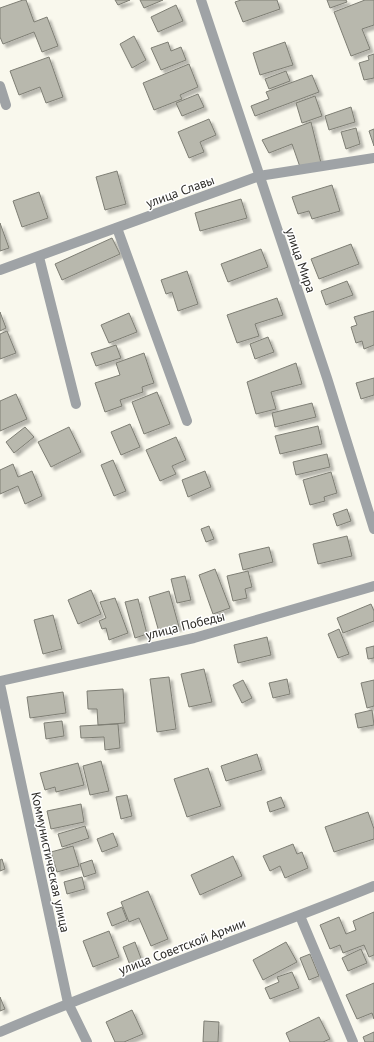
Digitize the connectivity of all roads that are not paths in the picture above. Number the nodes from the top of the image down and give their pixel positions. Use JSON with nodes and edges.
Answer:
{"nodes":[{"id":1,"x":201,"y":0,"type":"edge"},
{"id":2,"x":0,"y":86,"type":"edge"},
{"id":3,"x":6,"y":105,"type":"dead end"},
{"id":4,"x":374,"y":158,"type":"edge"},
{"id":5,"x":259,"y":176,"type":"junction"},
{"id":6,"x":117,"y":228,"type":"junction"},
{"id":7,"x":39,"y":257,"type":"junction"},
{"id":8,"x":0,"y":270,"type":"edge"},
{"id":9,"x":76,"y":404,"type":"dead end"},
{"id":10,"x":187,"y":421,"type":"dead end"},
{"id":11,"x":374,"y":529,"type":"edge"},
{"id":12,"x":374,"y":586,"type":"edge"},
{"id":13,"x":0,"y":682,"type":"edge"},
{"id":14,"x":374,"y":886,"type":"edge"},
{"id":15,"x":300,"y":916,"type":"junction"},
{"id":16,"x":68,"y":1003,"type":"junction"},
{"id":17,"x":0,"y":1032,"type":"edge"},
{"id":18,"x":87,"y":1042,"type":"edge"},
{"id":19,"x":353,"y":1042,"type":"edge"}],
"edges":[{"from":1,"to":5,"type":"street","name":"улица Мира"},
{"from":2,"to":3,"type":"street"},
{"from":4,"to":5,"type":"street","name":"улица Славы"},
{"from":5,"to":6,"type":"street","name":"улица Славы"},
{"from":5,"to":11,"type":"street","name":"улица Мира"},
{"from":6,"to":7,"type":"street","name":"улица Славы"},
{"from":6,"to":10,"type":"street"},
{"from":7,"to":8,"type":"street","name":"улица Славы"},
{"from":7,"to":9,"type":"street"},
{"from":12,"to":13,"type":"street","name":"улица Победы"},
{"from":13,"to":16,"type":"street","name":"Коммунистическая улица"},
{"from":14,"to":15,"type":"street","name":"улица Советской Армии"},
{"from":15,"to":16,"type":"street","name":"улица Советской Армии"},
{"from":15,"to":19,"type":"street"},
{"from":16,"to":17,"type":"street","name":"улица Советской Армии"},
{"from":16,"to":18,"type":"street","name":"Коммунистическая улица"}]}
